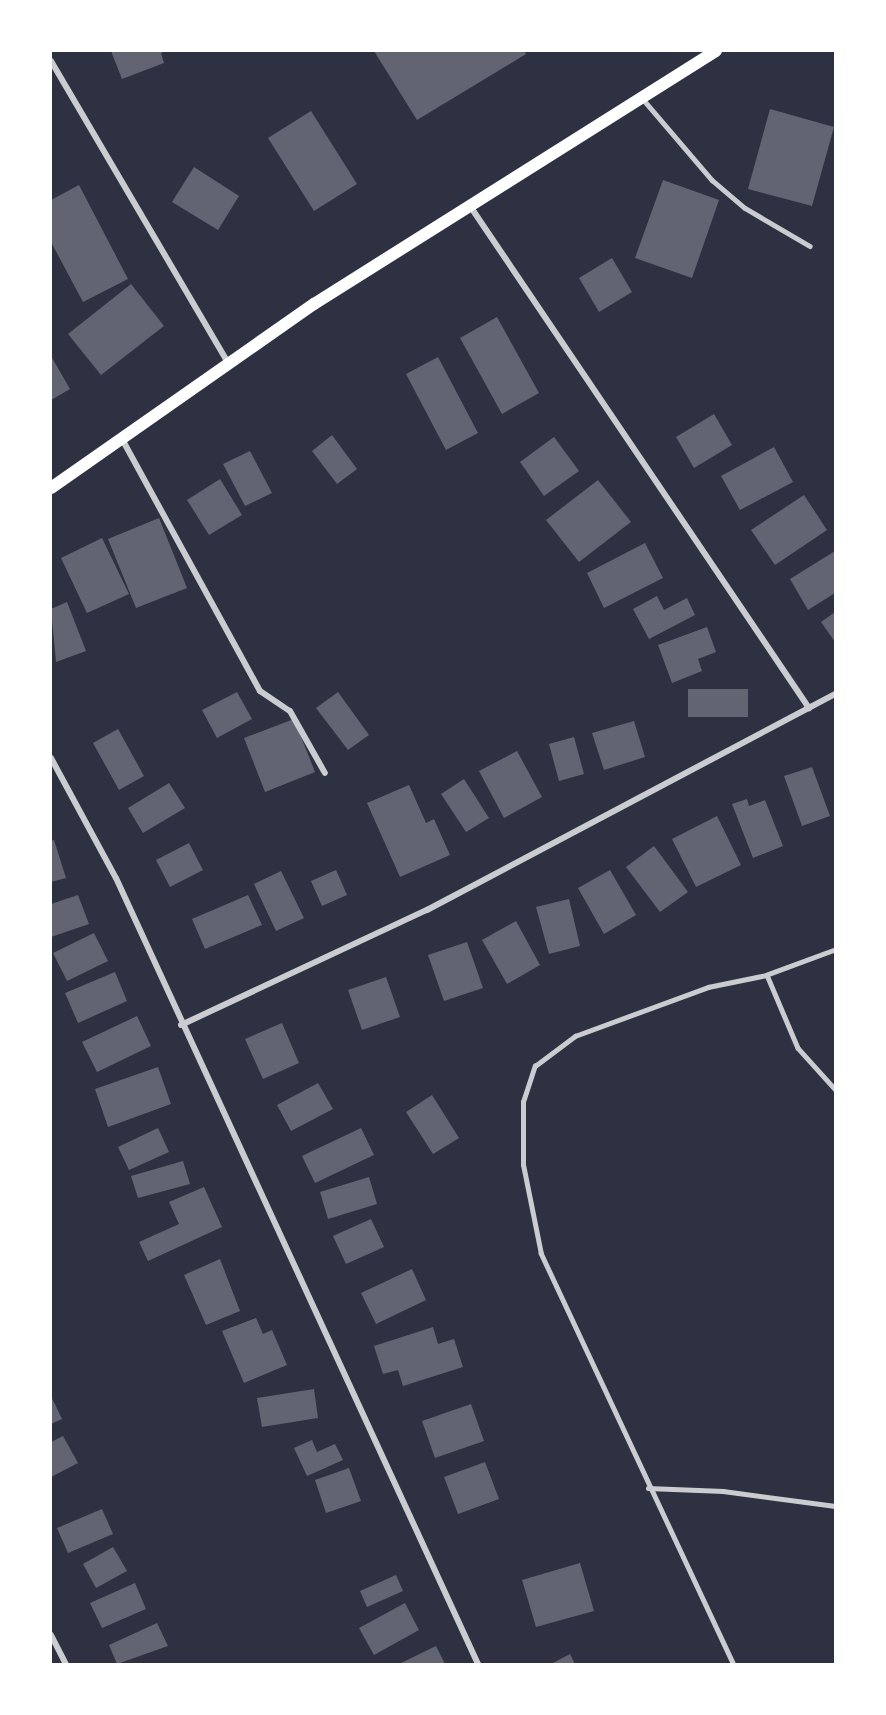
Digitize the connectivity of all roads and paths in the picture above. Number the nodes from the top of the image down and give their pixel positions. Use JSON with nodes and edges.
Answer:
{"nodes":[{"id":1,"x":716,"y":51,"type":"edge"},
{"id":2,"x":51,"y":61,"type":"edge"},
{"id":3,"x":642,"y":98,"type":"junction"},
{"id":4,"x":469,"y":204,"type":"junction"},
{"id":5,"x":810,"y":246,"type":"dead end"},
{"id":6,"x":229,"y":364,"type":"junction"},
{"id":7,"x":122,"y":439,"type":"junction"},
{"id":8,"x":51,"y":488,"type":"edge"},
{"id":9,"x":835,"y":694,"type":"edge"},
{"id":10,"x":809,"y":708,"type":"junction"},
{"id":11,"x":51,"y":758,"type":"edge"},
{"id":12,"x":326,"y":774,"type":"dead end"},
{"id":13,"x":835,"y":950,"type":"edge"},
{"id":14,"x":767,"y":975,"type":"junction"},
{"id":15,"x":181,"y":1025,"type":"junction"},
{"id":16,"x":835,"y":1089,"type":"edge"},
{"id":17,"x":648,"y":1488,"type":"junction"},
{"id":18,"x":835,"y":1506,"type":"edge"},
{"id":19,"x":51,"y":1635,"type":"edge"},
{"id":20,"x":66,"y":1664,"type":"edge"},
{"id":21,"x":478,"y":1664,"type":"edge"},
{"id":22,"x":733,"y":1664,"type":"edge"}],
"edges":[{"from":1,"to":3,"type":"main road"},
{"from":2,"to":6,"type":"street"},
{"from":3,"to":4,"type":"main road"},
{"from":3,"to":5,"type":"lane"},
{"from":4,"to":6,"type":"main road"},
{"from":4,"to":10,"type":"street"},
{"from":6,"to":7,"type":"main road"},
{"from":7,"to":8,"type":"main road"},
{"from":7,"to":12,"type":"street"},
{"from":9,"to":10,"type":"street"},
{"from":10,"to":15,"type":"street"},
{"from":11,"to":15,"type":"street"},
{"from":13,"to":14,"type":"lane"},
{"from":14,"to":16,"type":"lane"},
{"from":14,"to":17,"type":"lane"},
{"from":15,"to":21,"type":"street"},
{"from":17,"to":18,"type":"lane"},
{"from":17,"to":22,"type":"lane"},
{"from":19,"to":20,"type":"street"}]}
